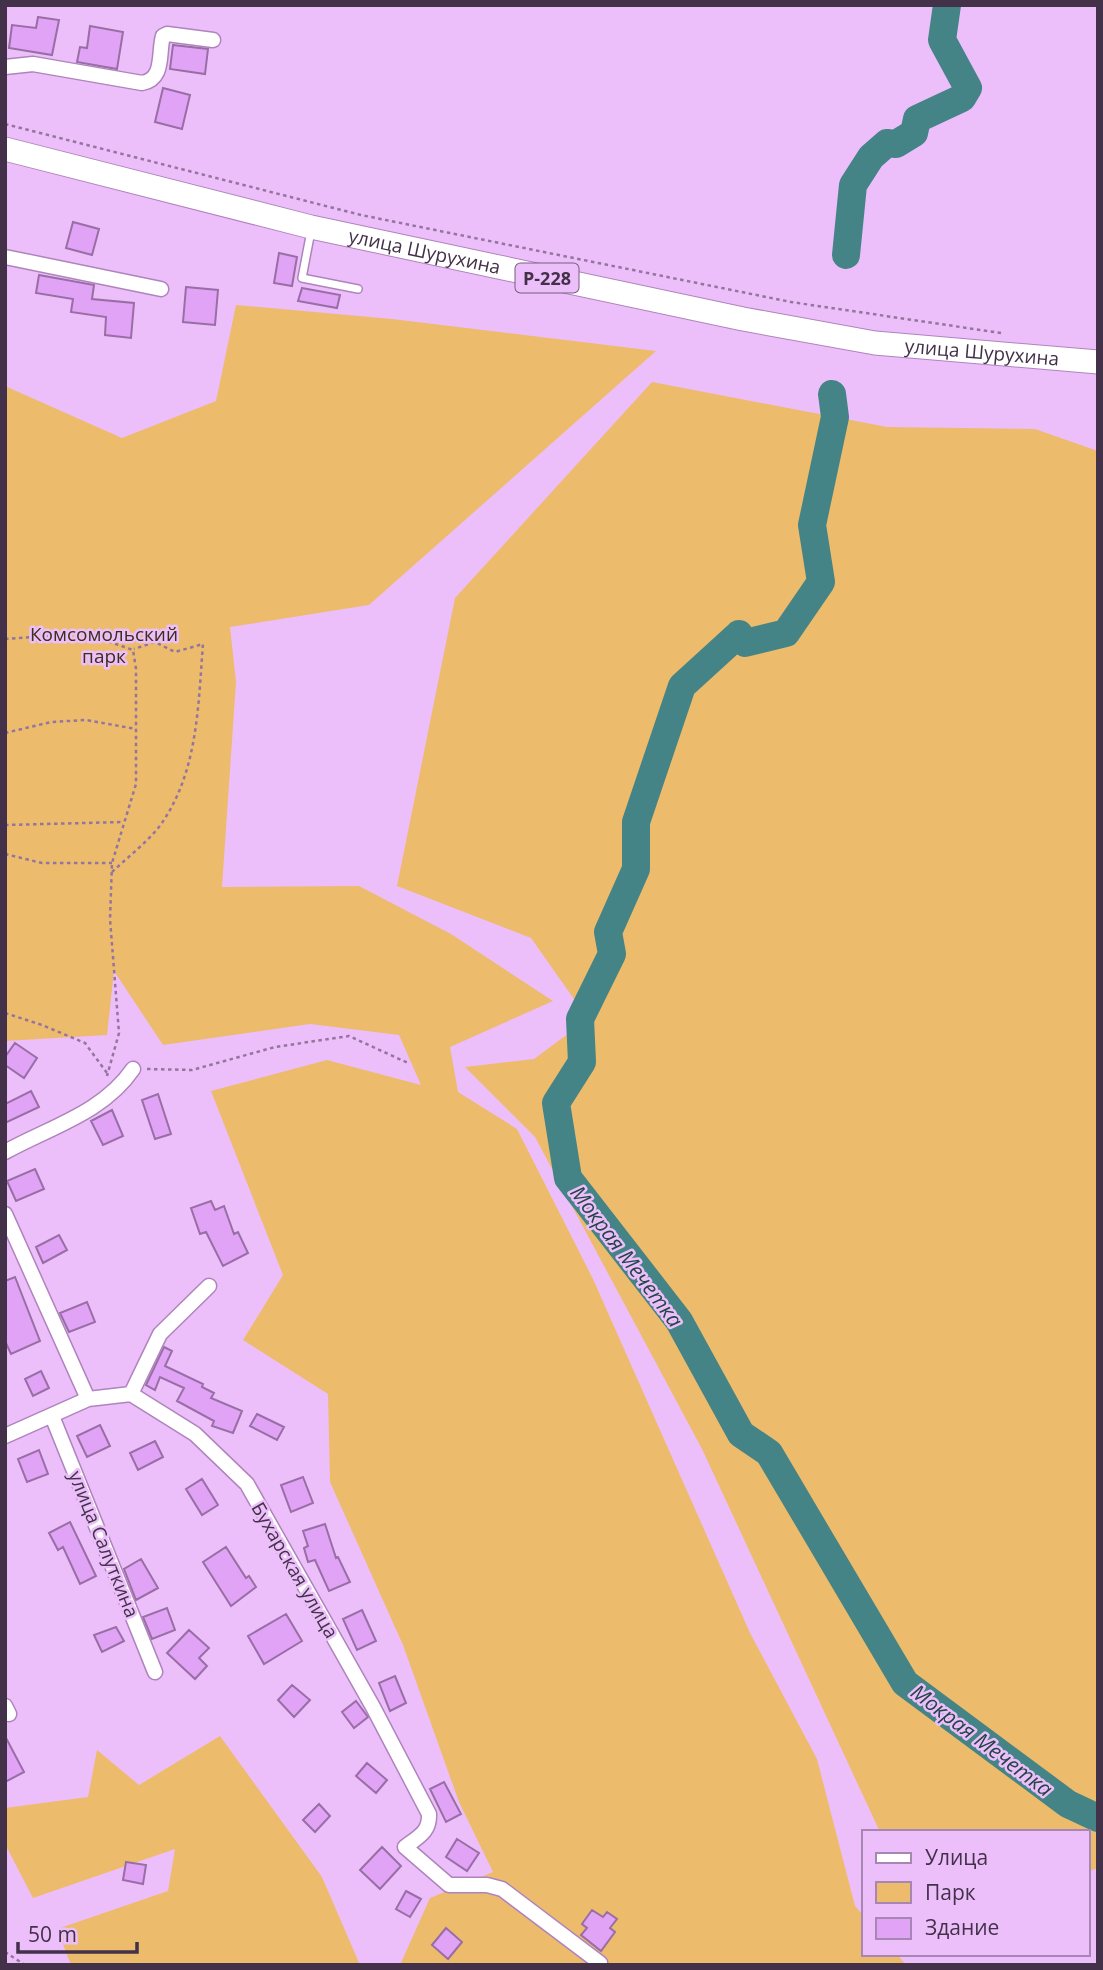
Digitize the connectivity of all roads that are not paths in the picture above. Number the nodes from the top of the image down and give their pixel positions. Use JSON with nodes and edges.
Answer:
{"nodes":[{"id":1,"x":214,"y":40,"type":"dead end"},
{"id":2,"x":5,"y":67,"type":"edge"},
{"id":3,"x":5,"y":149,"type":"edge"},
{"id":4,"x":312,"y":227,"type":"junction"},
{"id":5,"x":5,"y":257,"type":"edge"},
{"id":6,"x":161,"y":289,"type":"dead end"},
{"id":7,"x":358,"y":289,"type":"dead end"},
{"id":8,"x":1098,"y":362,"type":"edge"},
{"id":9,"x":134,"y":1069,"type":"road end"},
{"id":10,"x":5,"y":1152,"type":"edge"},
{"id":11,"x":5,"y":1213,"type":"edge"},
{"id":12,"x":209,"y":1286,"type":"dead end"},
{"id":13,"x":131,"y":1394,"type":"junction"},
{"id":14,"x":88,"y":1399,"type":"junction"},
{"id":15,"x":52,"y":1416,"type":"junction"},
{"id":16,"x":5,"y":1436,"type":"edge"},
{"id":17,"x":155,"y":1672,"type":"dead end"},
{"id":18,"x":600,"y":1963,"type":"edge"}],
"edges":[{"from":1,"to":2,"type":"street"},
{"from":3,"to":4,"type":"highway","name":"улица Шурухина","number":"Р-228"},
{"from":4,"to":7,"type":"lane"},
{"from":4,"to":8,"type":"highway","name":"улица Шурухина","number":"Р-228"},
{"from":5,"to":6,"type":"street"},
{"from":9,"to":10,"type":"street"},
{"from":11,"to":14,"type":"street"},
{"from":12,"to":13,"type":"street"},
{"from":13,"to":14,"type":"street"},
{"from":13,"to":18,"type":"street","name":"Бухарская улица"},
{"from":14,"to":15,"type":"street"},
{"from":15,"to":16,"type":"street"},
{"from":15,"to":17,"type":"street","name":"улица Салуткина"}]}
